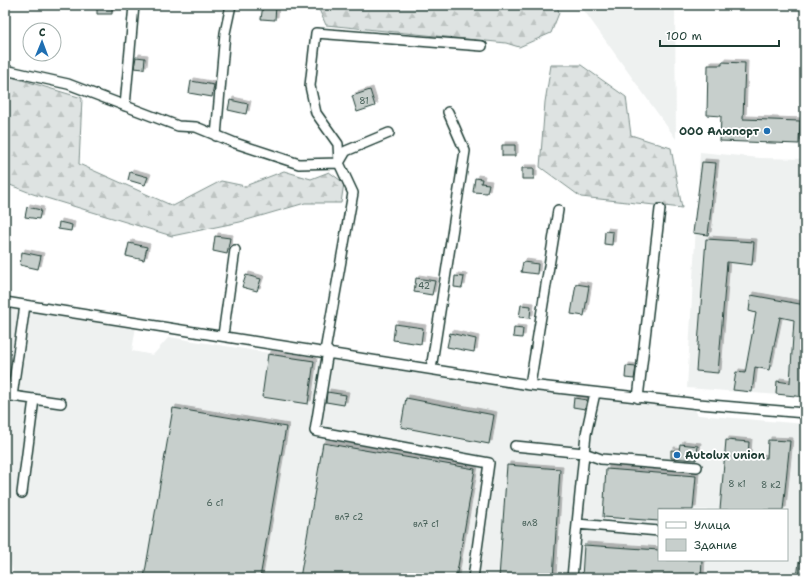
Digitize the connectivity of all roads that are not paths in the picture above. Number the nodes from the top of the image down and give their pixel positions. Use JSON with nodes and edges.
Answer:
{"nodes":[{"id":1,"x":134,"y":5,"type":"edge"},
{"id":2,"x":231,"y":5,"type":"edge"},
{"id":3,"x":482,"y":46,"type":"dead end"},
{"id":4,"x":5,"y":70,"type":"edge"},
{"id":5,"x":125,"y":106,"type":"junction"},
{"id":6,"x":448,"y":112,"type":"dead end"},
{"id":7,"x":389,"y":133,"type":"dead end"},
{"id":8,"x":216,"y":136,"type":"junction"},
{"id":9,"x":339,"y":163,"type":"junction"},
{"id":10,"x":558,"y":210,"type":"dead end"},
{"id":11,"x":660,"y":210,"type":"dead end"},
{"id":12,"x":235,"y":250,"type":"dead end"},
{"id":13,"x":5,"y":302,"type":"edge"},
{"id":14,"x":25,"y":305,"type":"junction"},
{"id":15,"x":223,"y":336,"type":"junction"},
{"id":16,"x":326,"y":351,"type":"junction"},
{"id":17,"x":431,"y":369,"type":"junction"},
{"id":18,"x":530,"y":385,"type":"junction"},
{"id":19,"x":595,"y":393,"type":"junction"},
{"id":20,"x":638,"y":398,"type":"junction"},
{"id":21,"x":34,"y":399,"type":"junction"},
{"id":22,"x":60,"y":403,"type":"dead end"},
{"id":23,"x":805,"y":412,"type":"edge"},
{"id":24,"x":515,"y":446,"type":"dead end"},
{"id":25,"x":584,"y":453,"type":"junction"},
{"id":26,"x":697,"y":467,"type":"dead end"},
{"id":27,"x":22,"y":493,"type":"dead end"},
{"id":28,"x":577,"y":524,"type":"junction"},
{"id":29,"x":658,"y":531,"type":"edge"},
{"id":30,"x":473,"y":578,"type":"edge"},
{"id":31,"x":572,"y":578,"type":"edge"}],
"edges":[{"from":1,"to":5,"type":"street"},
{"from":2,"to":8,"type":"street"},
{"from":3,"to":9,"type":"street"},
{"from":4,"to":5,"type":"street"},
{"from":5,"to":8,"type":"street"},
{"from":6,"to":17,"type":"street"},
{"from":7,"to":9,"type":"street"},
{"from":8,"to":9,"type":"street"},
{"from":9,"to":16,"type":"street"},
{"from":10,"to":18,"type":"street"},
{"from":11,"to":20,"type":"street"},
{"from":12,"to":15,"type":"street"},
{"from":13,"to":14,"type":"street"},
{"from":14,"to":15,"type":"street"},
{"from":14,"to":21,"type":"street"},
{"from":15,"to":16,"type":"street"},
{"from":16,"to":17,"type":"street"},
{"from":16,"to":30,"type":"street"},
{"from":17,"to":18,"type":"street"},
{"from":18,"to":19,"type":"street"},
{"from":19,"to":20,"type":"street"},
{"from":19,"to":25,"type":"street"},
{"from":20,"to":23,"type":"street"},
{"from":21,"to":22,"type":"street"},
{"from":21,"to":27,"type":"street"},
{"from":24,"to":25,"type":"street"},
{"from":25,"to":26,"type":"street"},
{"from":25,"to":28,"type":"street"},
{"from":28,"to":29,"type":"street"},
{"from":28,"to":31,"type":"street"}]}
